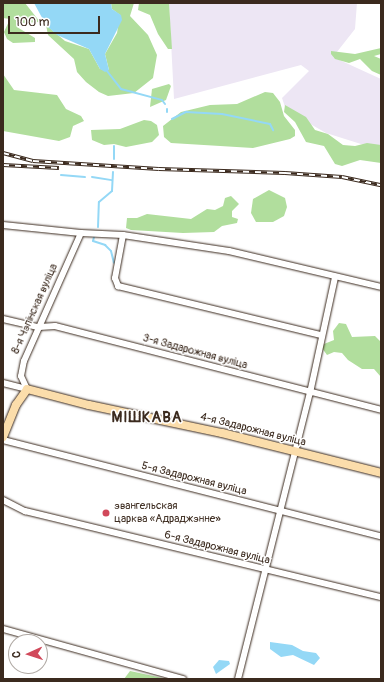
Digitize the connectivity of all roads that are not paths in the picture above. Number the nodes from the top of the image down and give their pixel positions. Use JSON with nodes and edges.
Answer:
{"nodes":[{"id":1,"x":3,"y":225,"type":"edge"},
{"id":2,"x":81,"y":233,"type":"junction"},
{"id":3,"x":124,"y":234,"type":"junction"},
{"id":4,"x":335,"y":277,"type":"junction"},
{"id":5,"x":381,"y":287,"type":"edge"},
{"id":6,"x":3,"y":319,"type":"edge"},
{"id":7,"x":39,"y":327,"type":"junction"},
{"id":8,"x":321,"y":335,"type":"junction"},
{"id":9,"x":3,"y":383,"type":"edge"},
{"id":10,"x":27,"y":389,"type":"junction"},
{"id":11,"x":310,"y":393,"type":"junction"},
{"id":12,"x":381,"y":410,"type":"edge"},
{"id":13,"x":3,"y":437,"type":"edge"},
{"id":14,"x":3,"y":440,"type":"edge"},
{"id":15,"x":295,"y":451,"type":"junction"},
{"id":16,"x":381,"y":473,"type":"edge"},
{"id":17,"x":3,"y":500,"type":"edge"},
{"id":18,"x":281,"y":511,"type":"junction"},
{"id":19,"x":381,"y":536,"type":"edge"},
{"id":20,"x":264,"y":570,"type":"junction"},
{"id":21,"x":381,"y":598,"type":"edge"},
{"id":22,"x":3,"y":629,"type":"edge"},
{"id":23,"x":183,"y":679,"type":"edge"},
{"id":24,"x":238,"y":679,"type":"edge"}],
"edges":[{"from":1,"to":2,"type":"street"},
{"from":2,"to":3,"type":"street"},
{"from":2,"to":7,"type":"street","name":"8-я Чэпінская вуліца"},
{"from":3,"to":4,"type":"street"},
{"from":3,"to":8,"type":"street"},
{"from":4,"to":5,"type":"street"},
{"from":4,"to":8,"type":"street"},
{"from":6,"to":7,"type":"street","name":"3-я Задарожная вуліца"},
{"from":7,"to":10,"type":"street","name":"8-я Чэпінская вуліца"},
{"from":7,"to":11,"type":"street","name":"3-я Задарожная вуліца"},
{"from":8,"to":11,"type":"street"},
{"from":9,"to":10,"type":"street","name":"4-я Задарожная вуліца"},
{"from":10,"to":13,"type":"main road"},
{"from":10,"to":15,"type":"main road","name":"4-я Задарожная вуліца"},
{"from":11,"to":12,"type":"street","name":"3-я Задарожная вуліца"},
{"from":11,"to":15,"type":"street"},
{"from":14,"to":18,"type":"street","name":"5-я Задарожная вуліца"},
{"from":15,"to":16,"type":"main road","name":"4-я Задарожная вуліца"},
{"from":15,"to":18,"type":"street"},
{"from":17,"to":20,"type":"street","name":"6-я Задарожная вуліца"},
{"from":18,"to":19,"type":"street","name":"5-я Задарожная вуліца"},
{"from":18,"to":20,"type":"street"},
{"from":20,"to":21,"type":"street","name":"6-я Задарожная вуліца"},
{"from":20,"to":24,"type":"street"},
{"from":22,"to":23,"type":"street"}]}
